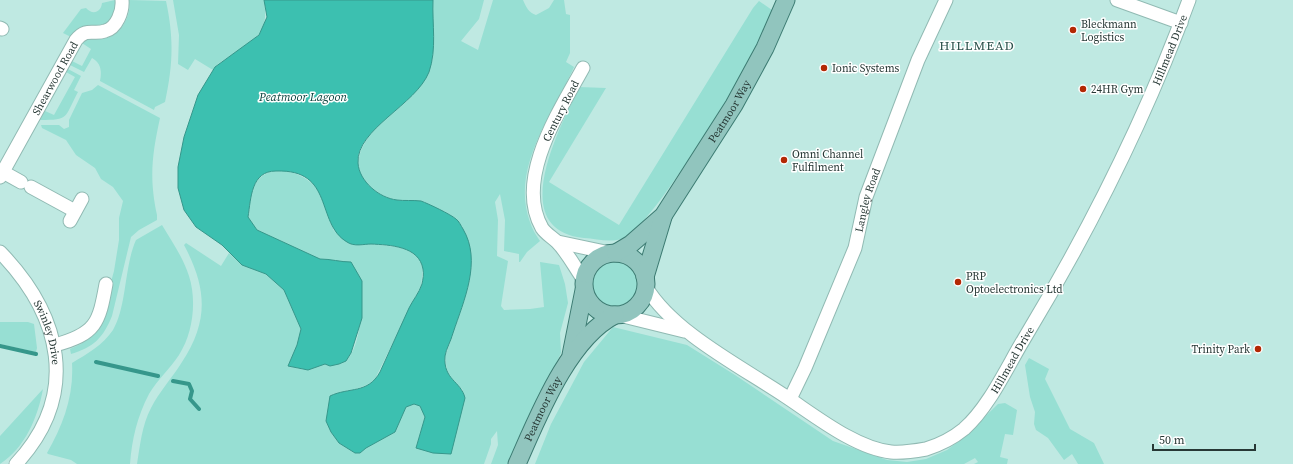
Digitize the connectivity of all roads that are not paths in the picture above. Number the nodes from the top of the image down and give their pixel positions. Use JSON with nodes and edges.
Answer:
{"nodes":[{"id":1,"x":122,"y":0,"type":"edge"},
{"id":2,"x":786,"y":0,"type":"edge"},
{"id":3,"x":946,"y":0,"type":"edge"},
{"id":4,"x":1117,"y":0,"type":"edge"},
{"id":5,"x":1189,"y":0,"type":"edge"},
{"id":6,"x":1181,"y":24,"type":"junction"},
{"id":7,"x":583,"y":68,"type":"dead end"},
{"id":8,"x":2,"y":175,"type":"edge"},
{"id":9,"x":82,"y":199,"type":"dead end"},
{"id":10,"x":663,"y":216,"type":"junction"},
{"id":11,"x":558,"y":242,"type":"junction"},
{"id":12,"x":0,"y":252,"type":"edge"},
{"id":13,"x":613,"y":253,"type":"junction"},
{"id":14,"x":646,"y":282,"type":"junction"},
{"id":15,"x":106,"y":284,"type":"dead end"},
{"id":16,"x":584,"y":285,"type":"junction"},
{"id":17,"x":617,"y":315,"type":"junction"},
{"id":18,"x":685,"y":331,"type":"junction"},
{"id":19,"x":55,"y":345,"type":"junction"},
{"id":20,"x":571,"y":355,"type":"junction"},
{"id":21,"x":790,"y":399,"type":"junction"},
{"id":22,"x":16,"y":464,"type":"edge"},
{"id":23,"x":517,"y":464,"type":"edge"}],
"edges":[{"from":1,"to":8,"type":"street","name":"Shearwood Road"},
{"from":2,"to":10,"type":"main road","name":"Peatmoor Way"},
{"from":3,"to":21,"type":"street","name":"Langley Road"},
{"from":4,"to":6,"type":"street"},
{"from":5,"to":6,"type":"street","name":"Hillmead Drive"},
{"from":6,"to":21,"type":"street","name":"Hillmead Drive"},
{"from":7,"to":11,"type":"street","name":"Century Road"},
{"from":8,"to":9,"type":"street"},
{"from":10,"to":13,"type":"main road","name":"Peatmoor Way"},
{"from":10,"to":14,"type":"main road","name":"Peatmoor Way"},
{"from":11,"to":13,"type":"street","name":"Century Road"},
{"from":11,"to":16,"type":"street","name":"Century Road"},
{"from":12,"to":19,"type":"street","name":"Swinley Drive"},
{"from":13,"to":14,"type":"main road"},
{"from":13,"to":16,"type":"main road"},
{"from":14,"to":17,"type":"main road"},
{"from":14,"to":18,"type":"street","name":"Hillmead Drive"},
{"from":15,"to":19,"type":"street"},
{"from":16,"to":17,"type":"main road"},
{"from":16,"to":20,"type":"main road","name":"Peatmoor Way"},
{"from":17,"to":18,"type":"street","name":"Hillmead Drive"},
{"from":17,"to":20,"type":"main road","name":"Peatmoor Way"},
{"from":18,"to":21,"type":"street","name":"Hillmead Drive"},
{"from":19,"to":22,"type":"street","name":"Swinley Drive"},
{"from":20,"to":23,"type":"main road","name":"Peatmoor Way"}]}
